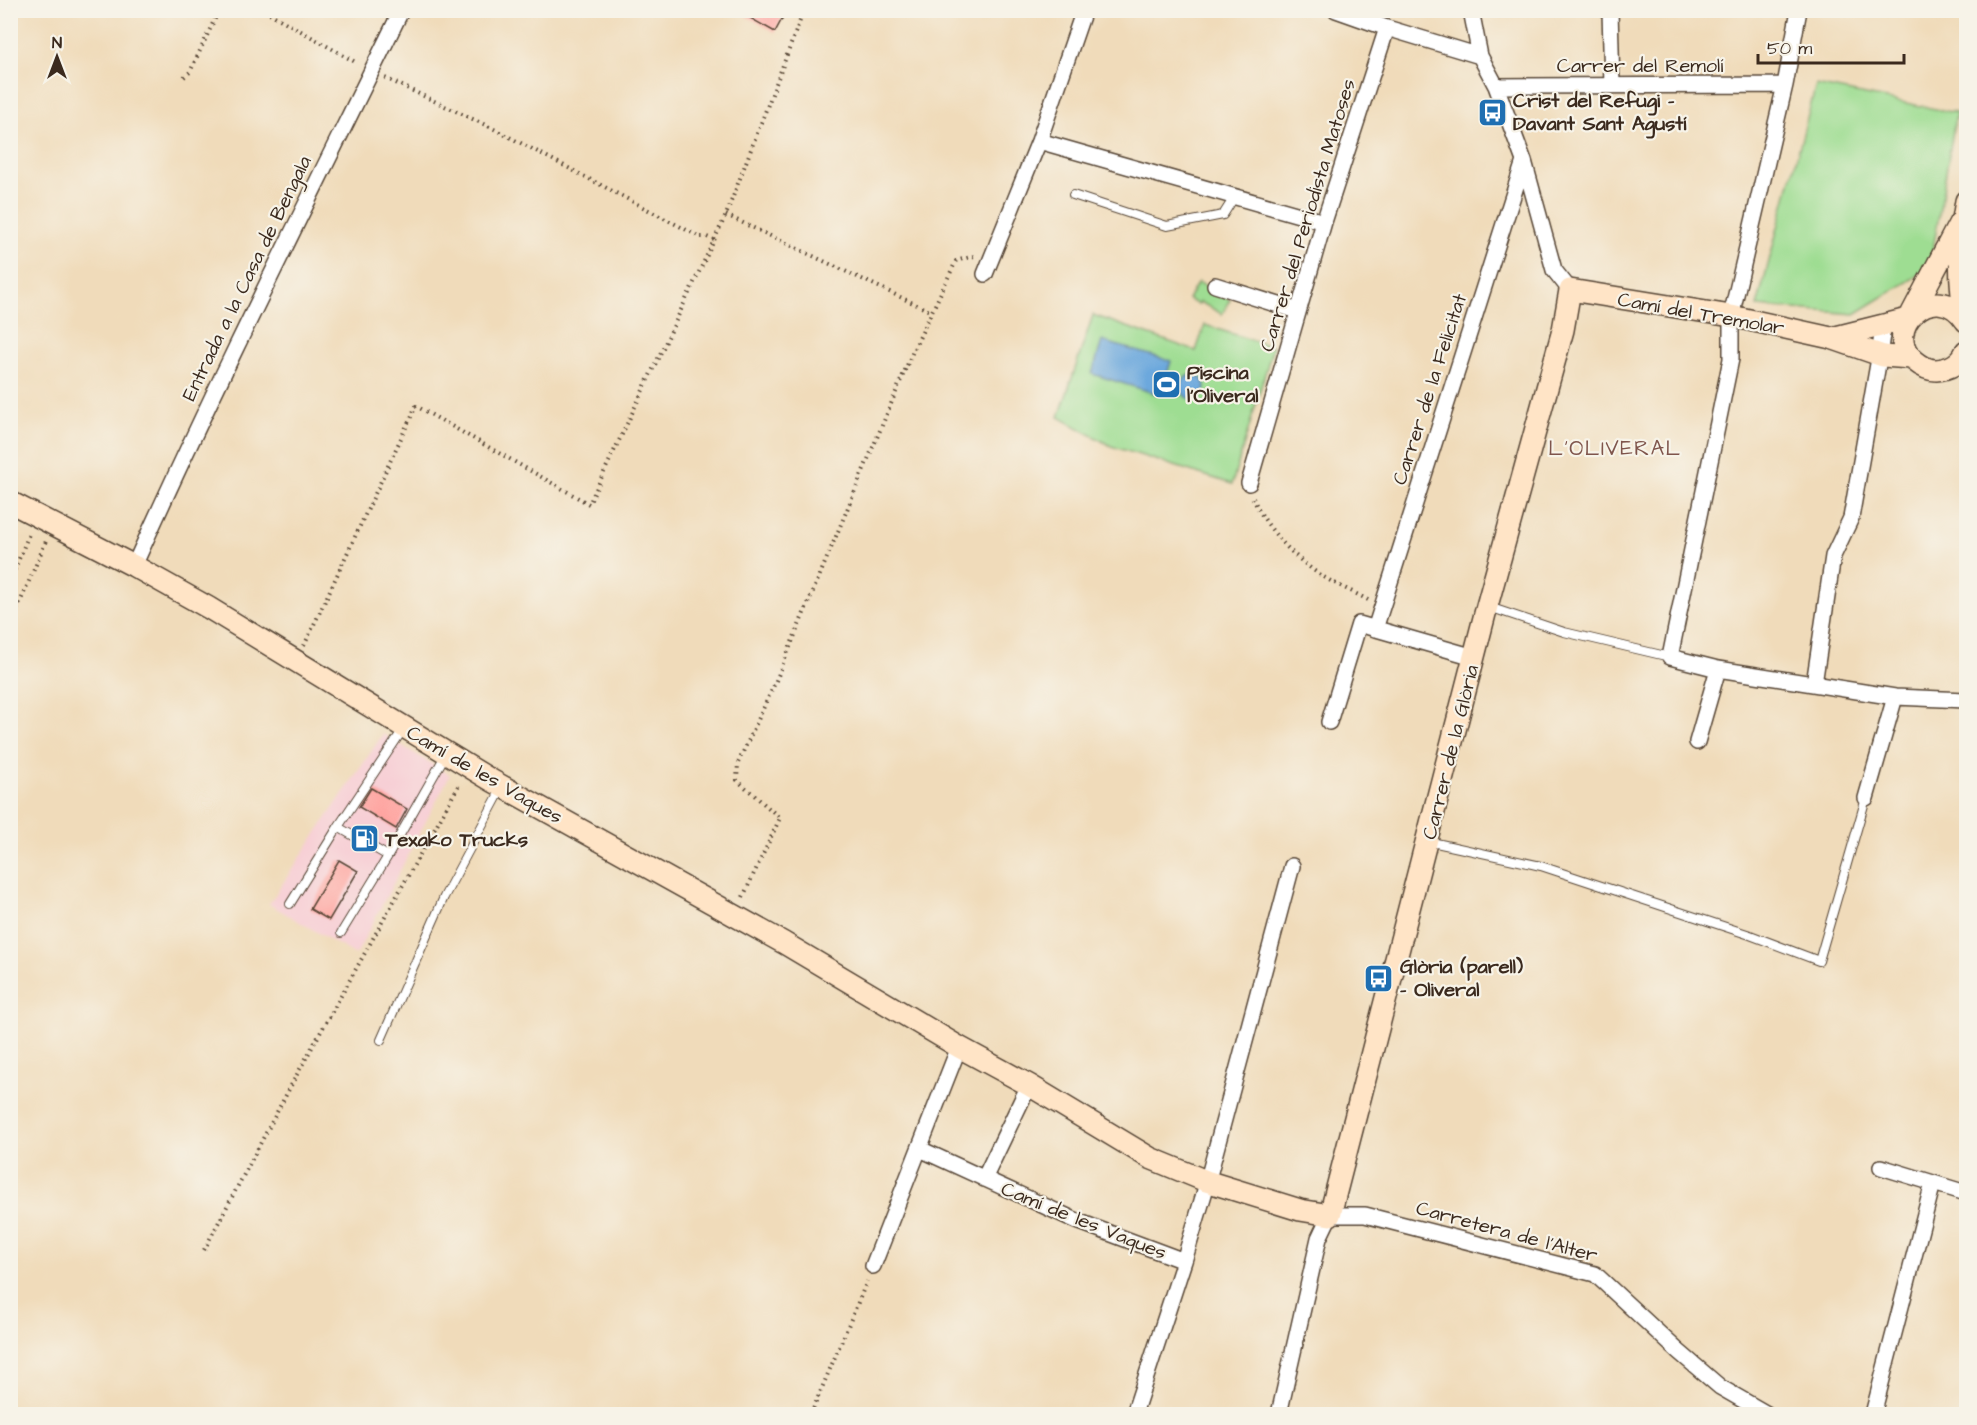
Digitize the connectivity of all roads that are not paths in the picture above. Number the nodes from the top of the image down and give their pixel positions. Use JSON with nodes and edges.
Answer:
{"nodes":[{"id":1,"x":1084,"y":10,"type":"edge"},
{"id":2,"x":1336,"y":10,"type":"edge"},
{"id":3,"x":1471,"y":10,"type":"edge"},
{"id":4,"x":1610,"y":10,"type":"edge"},
{"id":5,"x":1799,"y":10,"type":"edge"},
{"id":6,"x":400,"y":11,"type":"edge"},
{"id":7,"x":1386,"y":28,"type":"junction"},
{"id":8,"x":1480,"y":56,"type":"junction"},
{"id":9,"x":1785,"y":85,"type":"junction"},
{"id":10,"x":1496,"y":86,"type":"junction"},
{"id":11,"x":1612,"y":86,"type":"junction"},
{"id":12,"x":1039,"y":141,"type":"junction"},
{"id":13,"x":1524,"y":161,"type":"junction"},
{"id":14,"x":1073,"y":195,"type":"dead end"},
{"id":15,"x":1235,"y":196,"type":"junction"},
{"id":16,"x":1965,"y":209,"type":"edge"},
{"id":17,"x":1324,"y":222,"type":"junction"},
{"id":18,"x":985,"y":274,"type":"dead end"},
{"id":19,"x":1215,"y":285,"type":"dead end"},
{"id":20,"x":1570,"y":290,"type":"junction"},
{"id":21,"x":1298,"y":310,"type":"junction"},
{"id":22,"x":1731,"y":316,"type":"junction"},
{"id":23,"x":1910,"y":316,"type":"junction"},
{"id":24,"x":1966,"y":320,"type":"edge"},
{"id":25,"x":1882,"y":327,"type":"junction"},
{"id":26,"x":1831,"y":338,"type":"junction"},
{"id":27,"x":1966,"y":351,"type":"edge"},
{"id":28,"x":1911,"y":358,"type":"junction"},
{"id":29,"x":1879,"y":359,"type":"junction"},
{"id":30,"x":1945,"y":369,"type":"junction"},
{"id":31,"x":1966,"y":371,"type":"edge"},
{"id":32,"x":1250,"y":483,"type":"road end"},
{"id":33,"x":10,"y":502,"type":"edge"},
{"id":34,"x":134,"y":566,"type":"junction"},
{"id":35,"x":1487,"y":606,"type":"junction"},
{"id":36,"x":1376,"y":629,"type":"junction"},
{"id":37,"x":1474,"y":657,"type":"junction"},
{"id":38,"x":1670,"y":657,"type":"junction"},
{"id":39,"x":1718,"y":669,"type":"junction"},
{"id":40,"x":1814,"y":684,"type":"junction"},
{"id":41,"x":1894,"y":697,"type":"junction"},
{"id":42,"x":1966,"y":700,"type":"edge"},
{"id":43,"x":1329,"y":722,"type":"dead end"},
{"id":44,"x":405,"y":728,"type":"junction"},
{"id":45,"x":1697,"y":742,"type":"dead end"},
{"id":46,"x":447,"y":753,"type":"junction"},
{"id":47,"x":502,"y":786,"type":"junction"},
{"id":48,"x":1866,"y":798,"type":"joint"},
{"id":49,"x":338,"y":827,"type":"junction"},
{"id":50,"x":1427,"y":841,"type":"junction"},
{"id":51,"x":388,"y":856,"type":"junction"},
{"id":52,"x":1292,"y":866,"type":"dead end"},
{"id":53,"x":290,"y":904,"type":"dead end"},
{"id":54,"x":341,"y":933,"type":"dead end"},
{"id":55,"x":381,"y":1040,"type":"dead end"},
{"id":56,"x":959,"y":1047,"type":"junction"},
{"id":57,"x":1029,"y":1085,"type":"junction"},
{"id":58,"x":920,"y":1149,"type":"junction"},
{"id":59,"x":1881,"y":1167,"type":"dead end"},
{"id":60,"x":984,"y":1179,"type":"junction"},
{"id":61,"x":1206,"y":1181,"type":"junction"},
{"id":62,"x":1933,"y":1183,"type":"junction"},
{"id":63,"x":1966,"y":1193,"type":"edge"},
{"id":64,"x":1330,"y":1215,"type":"junction"},
{"id":65,"x":1184,"y":1261,"type":"junction"},
{"id":66,"x":873,"y":1266,"type":"road end"},
{"id":67,"x":1134,"y":1414,"type":"edge"},
{"id":68,"x":1279,"y":1414,"type":"edge"},
{"id":69,"x":1767,"y":1414,"type":"edge"},
{"id":70,"x":1873,"y":1414,"type":"edge"}],
"edges":[{"from":1,"to":12,"type":"street"},
{"from":2,"to":7,"type":"street"},
{"from":3,"to":8,"type":"street"},
{"from":4,"to":11,"type":"street"},
{"from":5,"to":9,"type":"street"},
{"from":6,"to":34,"type":"street","name":"Entrada a la Casa de Bengala"},
{"from":7,"to":8,"type":"street"},
{"from":7,"to":17,"type":"street","name":"Carrer del Periodista Matoses"},
{"from":8,"to":10,"type":"street"},
{"from":9,"to":11,"type":"street","name":"Carrer del Remolí"},
{"from":9,"to":22,"type":"street"},
{"from":10,"to":11,"type":"street","name":"Carrer del Remolí"},
{"from":10,"to":13,"type":"street"},
{"from":12,"to":15,"type":"street"},
{"from":12,"to":18,"type":"street"},
{"from":13,"to":20,"type":"street"},
{"from":13,"to":36,"type":"street","name":"Carrer de la Felicitat"},
{"from":14,"to":15,"type":"lane"},
{"from":15,"to":17,"type":"street"},
{"from":16,"to":23,"type":"street"},
{"from":16,"to":24,"type":"street"},
{"from":17,"to":21,"type":"street","name":"Carrer del Periodista Matoses"},
{"from":19,"to":21,"type":"street"},
{"from":20,"to":22,"type":"street","name":"Camí del Tremolar"},
{"from":20,"to":35,"type":"street","name":"Carrer de la Glòria"},
{"from":21,"to":32,"type":"street","name":"Carrer del Periodista Matoses"},
{"from":22,"to":26,"type":"street","name":"Camí del Tremolar"},
{"from":22,"to":38,"type":"street"},
{"from":23,"to":24,"type":"street","name":"Camí del Tremolar"},
{"from":23,"to":25,"type":"street","name":"Camí del Tremolar"},
{"from":23,"to":28,"type":"street"},
{"from":25,"to":26,"type":"street","name":"Camí del Tremolar"},
{"from":25,"to":29,"type":"street"},
{"from":26,"to":29,"type":"street","name":"Camí del Tremolar"},
{"from":27,"to":30,"type":"street"},
{"from":28,"to":29,"type":"street","name":"Camí del Tremolar"},
{"from":28,"to":30,"type":"street","name":"Camí del Tremolar"},
{"from":29,"to":40,"type":"street"},
{"from":30,"to":31,"type":"street"},
{"from":33,"to":34,"type":"street","name":"Camí de les Vaques"},
{"from":34,"to":44,"type":"street","name":"Camí de les Vaques"},
{"from":35,"to":37,"type":"street","name":"Carrer de la Glòria"},
{"from":35,"to":38,"type":"lane"},
{"from":36,"to":37,"type":"street"},
{"from":36,"to":43,"type":"street"},
{"from":37,"to":50,"type":"street","name":"Carrer de la Glòria"},
{"from":38,"to":39,"type":"street"},
{"from":39,"to":40,"type":"street"},
{"from":39,"to":45,"type":"street"},
{"from":40,"to":41,"type":"street"},
{"from":41,"to":42,"type":"street"},
{"from":41,"to":48,"type":"street"},
{"from":44,"to":46,"type":"street","name":"Camí de les Vaques"},
{"from":44,"to":49,"type":"lane"},
{"from":46,"to":47,"type":"street","name":"Camí de les Vaques"},
{"from":46,"to":51,"type":"lane"},
{"from":47,"to":55,"type":"lane"},
{"from":47,"to":56,"type":"street","name":"Camí de les Vaques"},
{"from":48,"to":50,"type":"lane"},
{"from":49,"to":51,"type":"lane"},
{"from":49,"to":53,"type":"lane"},
{"from":50,"to":64,"type":"street","name":"Carrer de la Glòria"},
{"from":51,"to":54,"type":"lane"},
{"from":52,"to":61,"type":"street"},
{"from":56,"to":57,"type":"street","name":"Camí de les Vaques"},
{"from":56,"to":58,"type":"street"},
{"from":57,"to":60,"type":"street","name":"Camí de les Vaques"},
{"from":57,"to":61,"type":"street","name":"Camí de les Vaques"},
{"from":58,"to":60,"type":"street","name":"Camí de les Vaques"},
{"from":58,"to":66,"type":"street"},
{"from":59,"to":62,"type":"street"},
{"from":60,"to":65,"type":"street","name":"Camí de les Vaques"},
{"from":61,"to":64,"type":"street","name":"Camí de les Vaques"},
{"from":61,"to":65,"type":"street"},
{"from":62,"to":63,"type":"street"},
{"from":62,"to":70,"type":"street"},
{"from":64,"to":68,"type":"street"},
{"from":64,"to":69,"type":"street","name":"Carretera de l'Alter"},
{"from":65,"to":67,"type":"street"}]}
